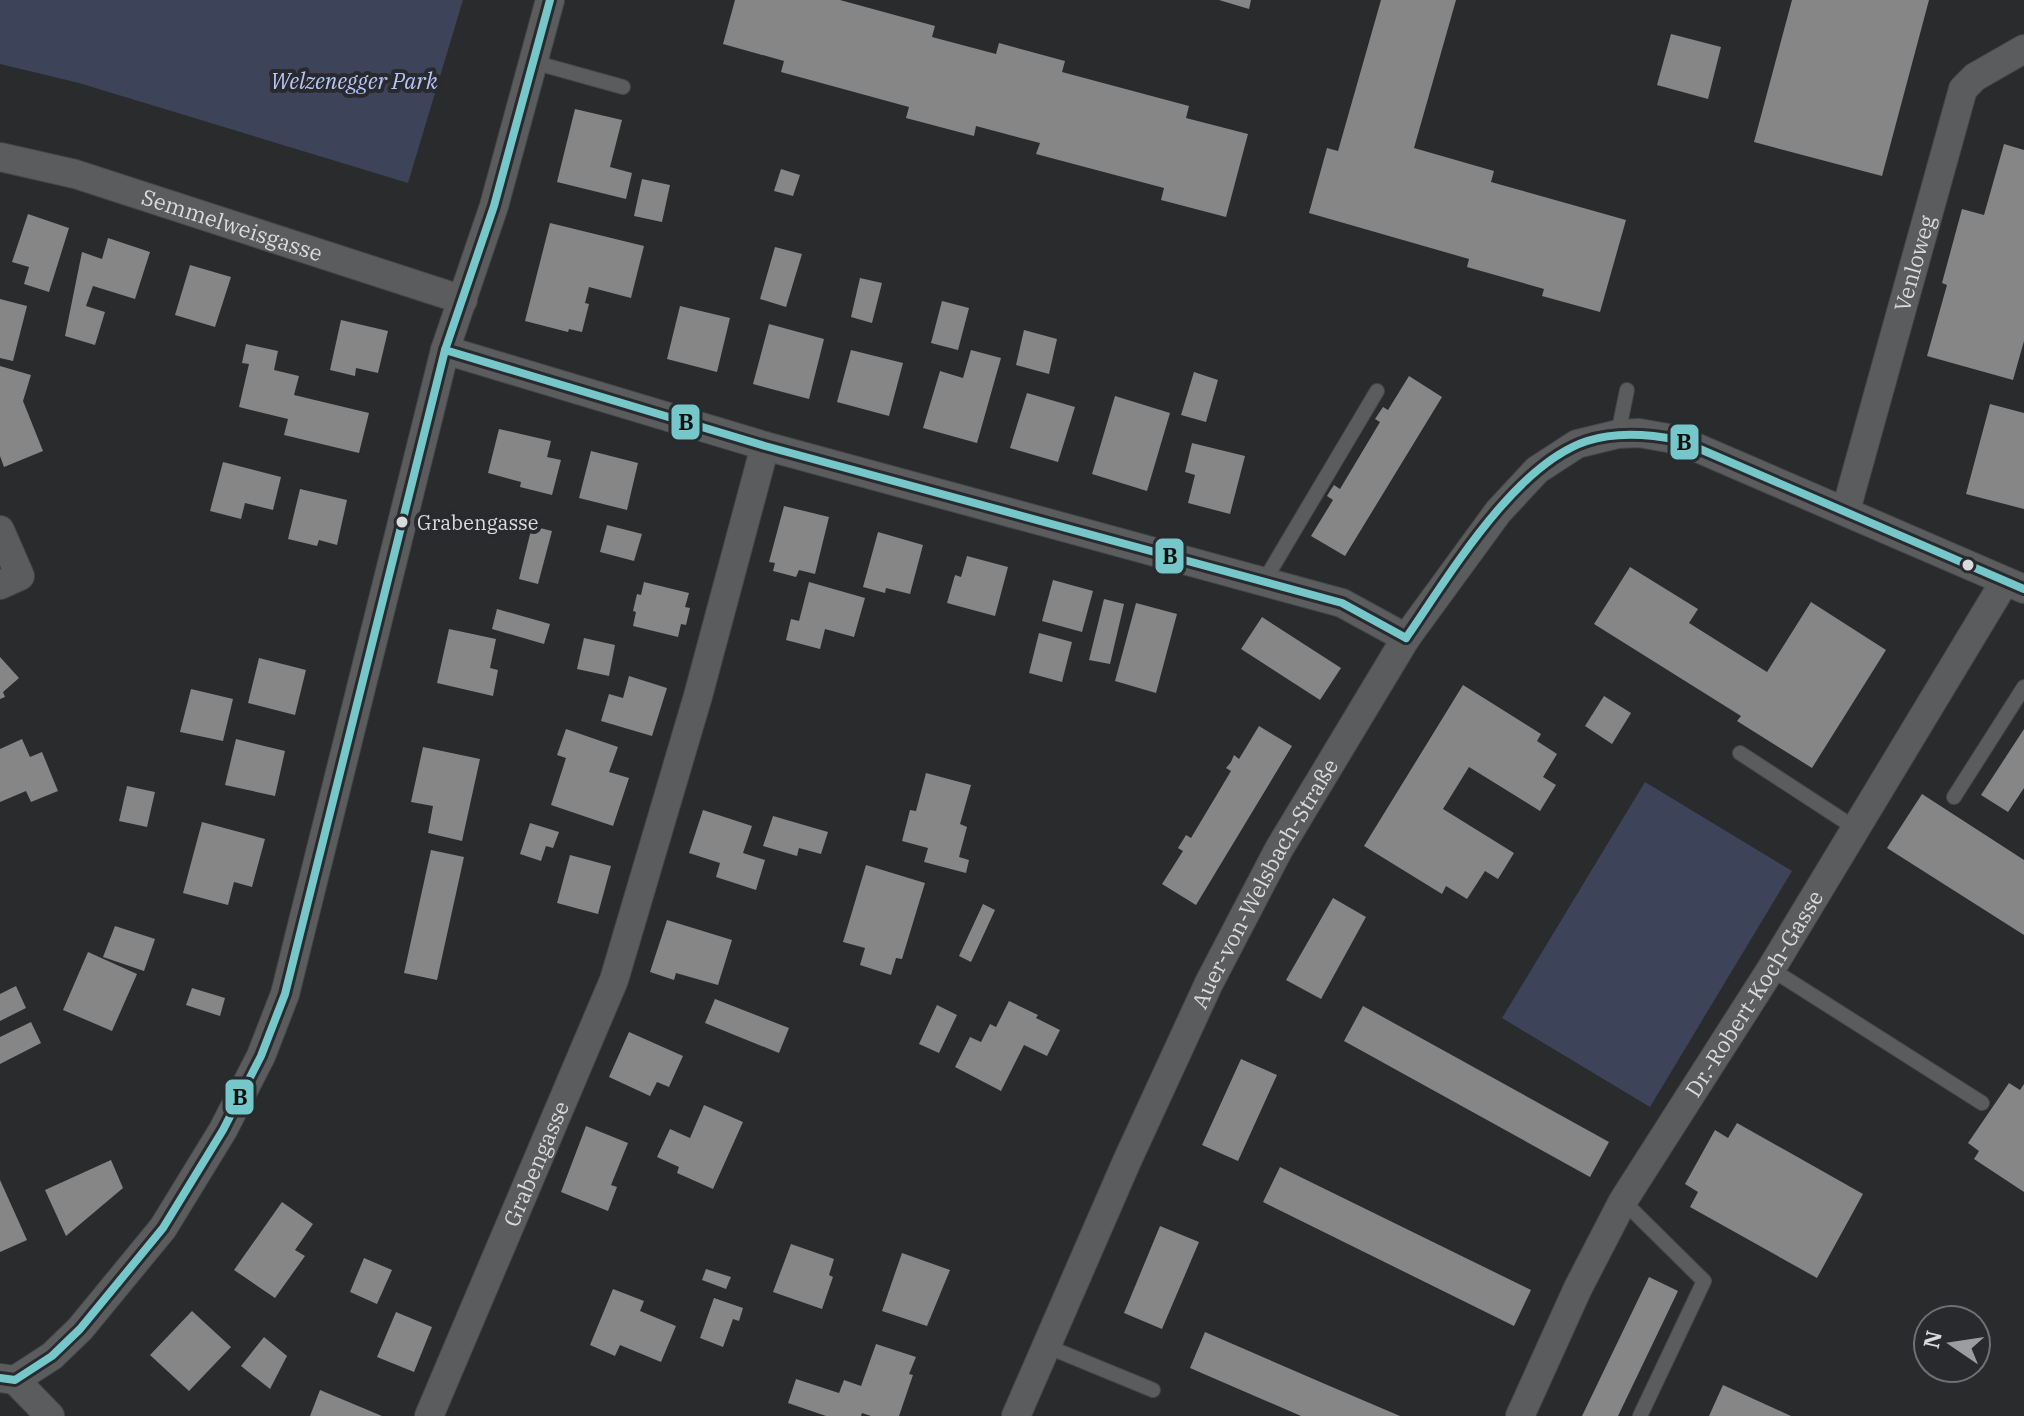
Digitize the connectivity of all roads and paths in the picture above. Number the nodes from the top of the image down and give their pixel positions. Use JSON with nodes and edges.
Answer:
{"nodes":[{"id":1,"x":550,"y":0,"type":"edge"},
{"id":2,"x":2024,"y":49,"type":"edge"},
{"id":3,"x":533,"y":62,"type":"junction"},
{"id":4,"x":623,"y":87,"type":"dead end"},
{"id":5,"x":0,"y":157,"type":"edge"},
{"id":6,"x":463,"y":300,"type":"junction"},
{"id":7,"x":445,"y":350,"type":"junction"},
{"id":8,"x":1627,"y":390,"type":"dead end"},
{"id":9,"x":1377,"y":391,"type":"dead end"},
{"id":10,"x":1618,"y":434,"type":"junction"},
{"id":11,"x":765,"y":446,"type":"junction"},
{"id":12,"x":1846,"y":510,"type":"junction"},
{"id":13,"x":0,"y":530,"type":"edge"},
{"id":14,"x":1263,"y":583,"type":"junction"},
{"id":15,"x":0,"y":585,"type":"edge"},
{"id":16,"x":2014,"y":585,"type":"edge"},
{"id":17,"x":1406,"y":638,"type":"junction"},
{"id":18,"x":2024,"y":687,"type":"edge"},
{"id":19,"x":1740,"y":753,"type":"dead end"},
{"id":20,"x":1954,"y":797,"type":"dead end"},
{"id":21,"x":1855,"y":828,"type":"junction"},
{"id":22,"x":1771,"y":969,"type":"junction"},
{"id":23,"x":1982,"y":1103,"type":"dead end"},
{"id":24,"x":1623,"y":1201,"type":"junction"},
{"id":25,"x":1046,"y":1346,"type":"junction"},
{"id":26,"x":8,"y":1379,"type":"edge"},
{"id":27,"x":1153,"y":1390,"type":"dead end"},
{"id":28,"x":50,"y":1416,"type":"edge"},
{"id":29,"x":429,"y":1416,"type":"edge"},
{"id":30,"x":1016,"y":1416,"type":"edge"},
{"id":31,"x":1520,"y":1416,"type":"edge"},
{"id":32,"x":1640,"y":1416,"type":"edge"}],
"edges":[{"from":1,"to":3,"type":"street"},
{"from":2,"to":12,"type":"street","name":"Venloweg"},
{"from":3,"to":4,"type":"lane"},
{"from":3,"to":6,"type":"street"},
{"from":5,"to":6,"type":"street","name":"Semmelweisgasse"},
{"from":6,"to":7,"type":"street"},
{"from":7,"to":11,"type":"street"},
{"from":7,"to":26,"type":"street"},
{"from":8,"to":10,"type":"lane"},
{"from":9,"to":14,"type":"lane"},
{"from":10,"to":12,"type":"street","name":"Auer-von-Welsbach-Straße"},
{"from":10,"to":17,"type":"street","name":"Auer-von-Welsbach-Straße"},
{"from":11,"to":14,"type":"street"},
{"from":11,"to":29,"type":"street","name":"Grabengasse"},
{"from":12,"to":16,"type":"street","name":"Auer-von-Welsbach-Straße"},
{"from":13,"to":15,"type":"street"},
{"from":14,"to":17,"type":"street"},
{"from":16,"to":21,"type":"street","name":"Dr.-Robert-Koch-Gasse"},
{"from":17,"to":25,"type":"street","name":"Auer-von-Welsbach-Straße"},
{"from":18,"to":20,"type":"lane"},
{"from":19,"to":21,"type":"lane"},
{"from":21,"to":22,"type":"street","name":"Dr.-Robert-Koch-Gasse"},
{"from":22,"to":23,"type":"lane"},
{"from":22,"to":24,"type":"street","name":"Dr.-Robert-Koch-Gasse"},
{"from":24,"to":31,"type":"street","name":"Dr.-Robert-Koch-Gasse"},
{"from":24,"to":32,"type":"lane"},
{"from":25,"to":27,"type":"lane"},
{"from":25,"to":30,"type":"street","name":"Auer-von-Welsbach-Straße"},
{"from":26,"to":28,"type":"street"}]}
